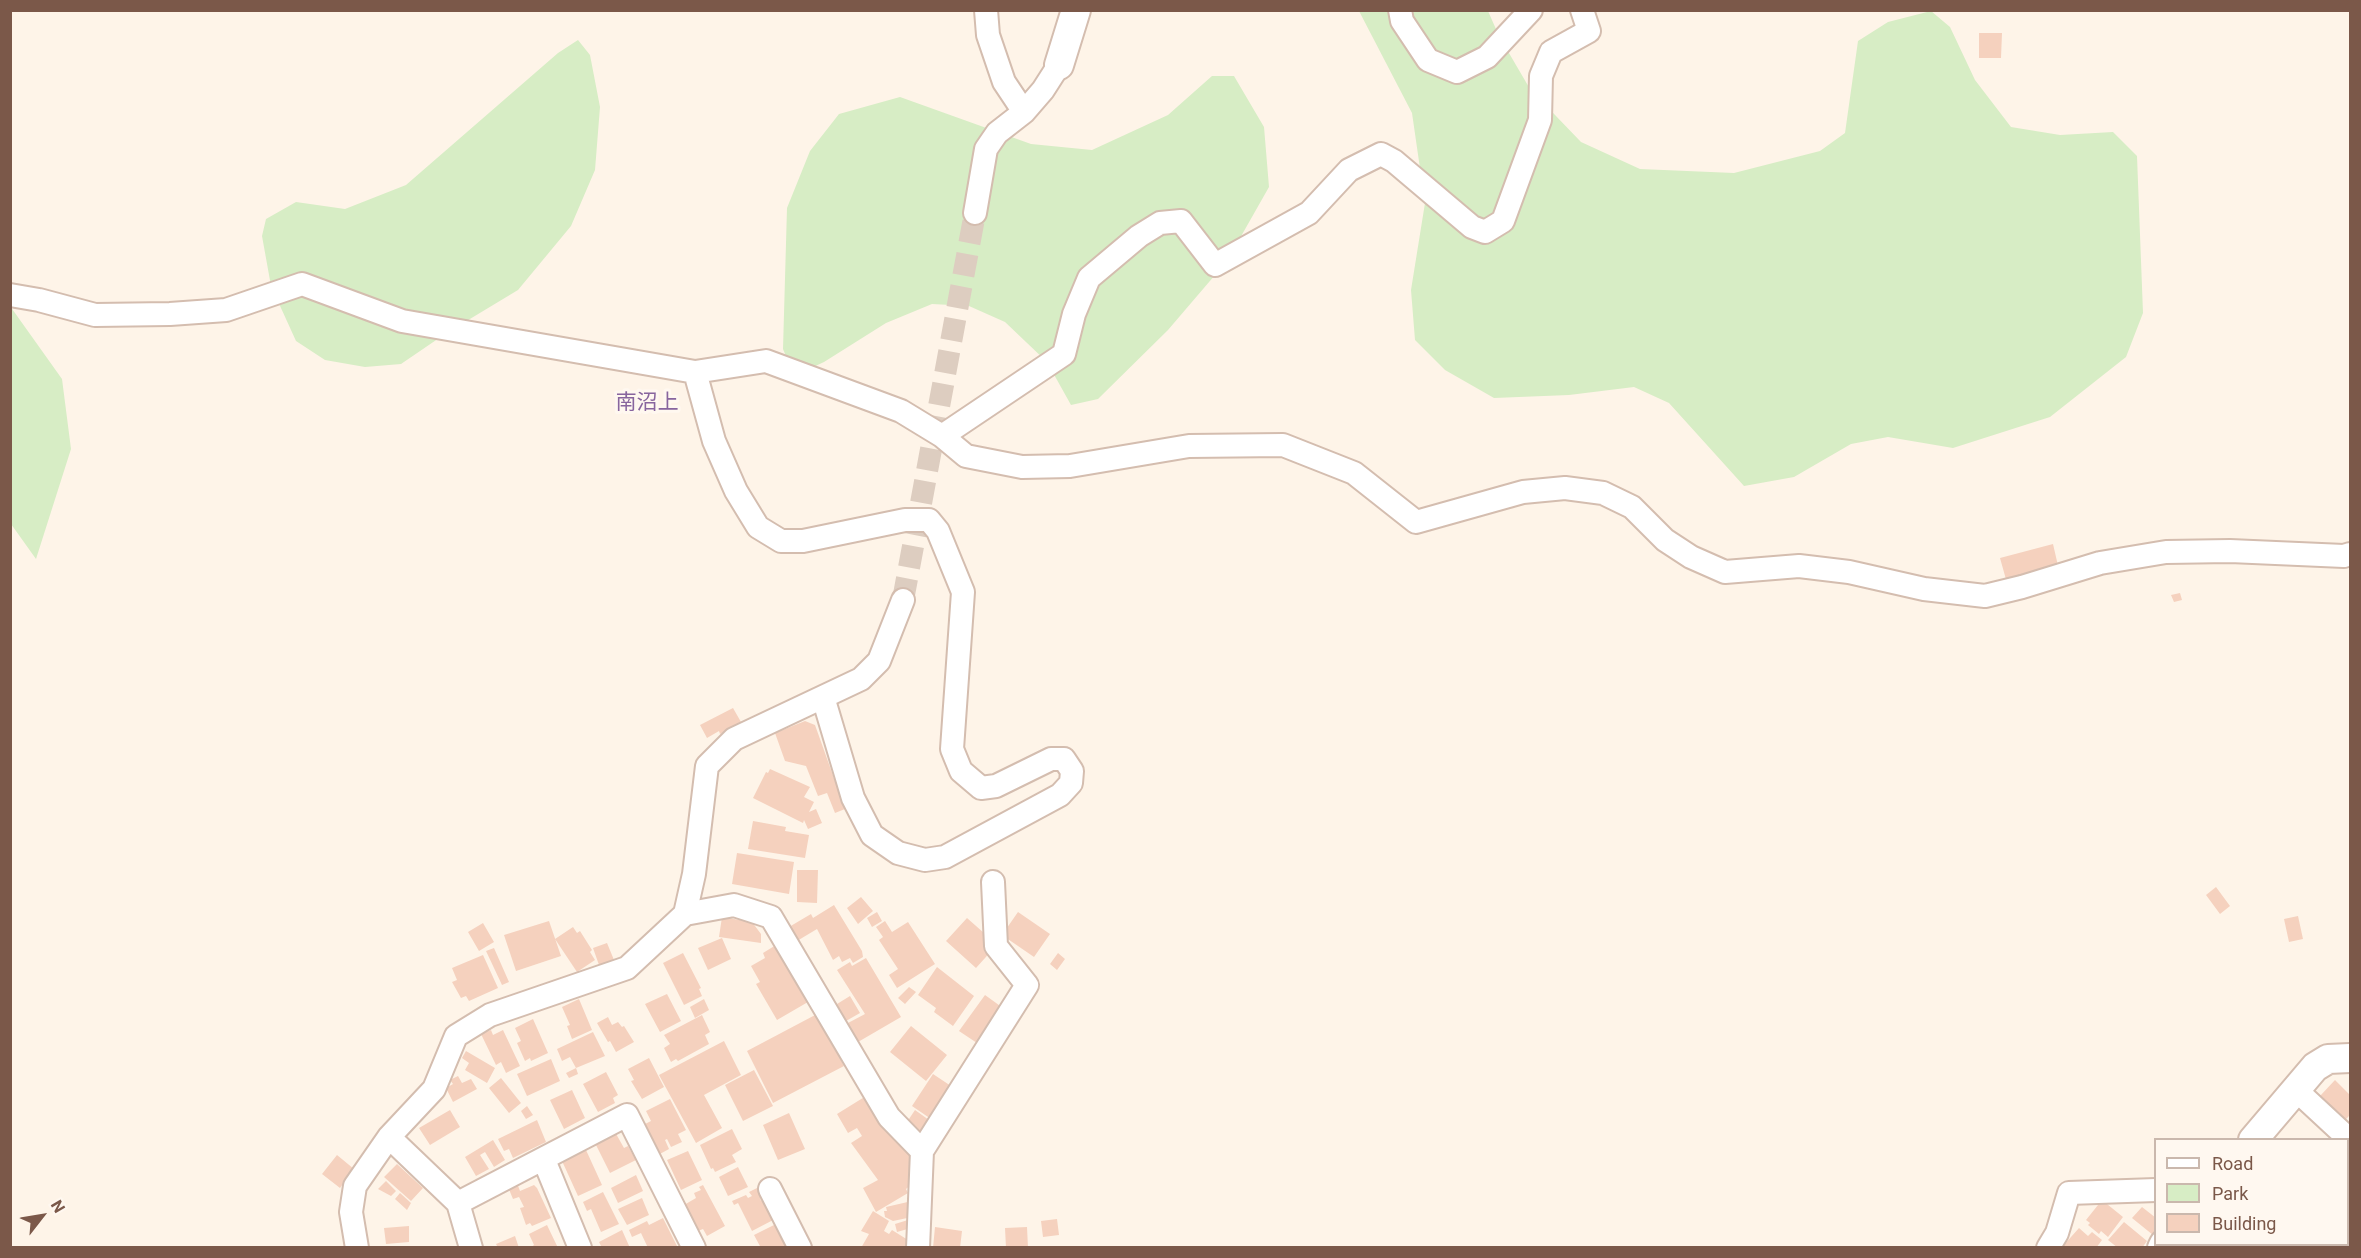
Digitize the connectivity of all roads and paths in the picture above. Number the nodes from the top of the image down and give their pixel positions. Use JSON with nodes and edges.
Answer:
{"nodes":[{"id":1,"x":986,"y":10,"type":"edge"},
{"id":2,"x":1076,"y":10,"type":"edge"},
{"id":3,"x":1400,"y":10,"type":"edge"},
{"id":4,"x":1531,"y":10,"type":"edge"},
{"id":5,"x":1582,"y":10,"type":"edge"},
{"id":6,"x":1059,"y":65,"type":"joint"},
{"id":7,"x":1024,"y":112,"type":"junction"},
{"id":8,"x":975,"y":213,"type":"tunnel mouth"},
{"id":9,"x":10,"y":295,"type":"edge"},
{"id":10,"x":695,"y":372,"type":"junction"},
{"id":11,"x":942,"y":436,"type":"junction"},
{"id":12,"x":2350,"y":554,"type":"edge"},
{"id":13,"x":903,"y":600,"type":"tunnel mouth"},
{"id":14,"x":823,"y":697,"type":"junction"},
{"id":15,"x":993,"y":882,"type":"dead end"},
{"id":16,"x":685,"y":914,"type":"junction"},
{"id":17,"x":2350,"y":1058,"type":"edge"},
{"id":18,"x":2295,"y":1089,"type":"junction"},
{"id":19,"x":389,"y":1137,"type":"junction"},
{"id":20,"x":2255,"y":1138,"type":"edge"},
{"id":21,"x":2348,"y":1138,"type":"edge"},
{"id":22,"x":922,"y":1151,"type":"junction"},
{"id":23,"x":544,"y":1160,"type":"junction"},
{"id":24,"x":770,"y":1189,"type":"dead end"},
{"id":25,"x":2154,"y":1190,"type":"edge"},
{"id":26,"x":458,"y":1203,"type":"junction"},
{"id":27,"x":357,"y":1248,"type":"edge"},
{"id":28,"x":471,"y":1248,"type":"edge"},
{"id":29,"x":580,"y":1248,"type":"edge"},
{"id":30,"x":694,"y":1248,"type":"edge"},
{"id":31,"x":800,"y":1248,"type":"edge"},
{"id":32,"x":918,"y":1248,"type":"edge"},
{"id":33,"x":2048,"y":1248,"type":"edge"}],
"edges":[{"from":1,"to":7,"type":"street"},
{"from":2,"to":6,"type":"street"},
{"from":3,"to":4,"type":"street"},
{"from":5,"to":11,"type":"street"},
{"from":6,"to":7,"type":"street"},
{"from":7,"to":8,"type":"street"},
{"from":9,"to":10,"type":"street"},
{"from":10,"to":11,"type":"street"},
{"from":10,"to":14,"type":"street"},
{"from":11,"to":12,"type":"street"},
{"from":13,"to":14,"type":"street"},
{"from":14,"to":16,"type":"street"},
{"from":15,"to":22,"type":"street"},
{"from":16,"to":19,"type":"street"},
{"from":16,"to":22,"type":"street"},
{"from":17,"to":18,"type":"street"},
{"from":18,"to":20,"type":"street"},
{"from":18,"to":21,"type":"street"},
{"from":19,"to":26,"type":"street"},
{"from":19,"to":27,"type":"street"},
{"from":22,"to":32,"type":"street"},
{"from":23,"to":26,"type":"street"},
{"from":23,"to":29,"type":"street"},
{"from":23,"to":30,"type":"street"},
{"from":24,"to":31,"type":"street"},
{"from":25,"to":33,"type":"street"},
{"from":26,"to":28,"type":"street"}]}
